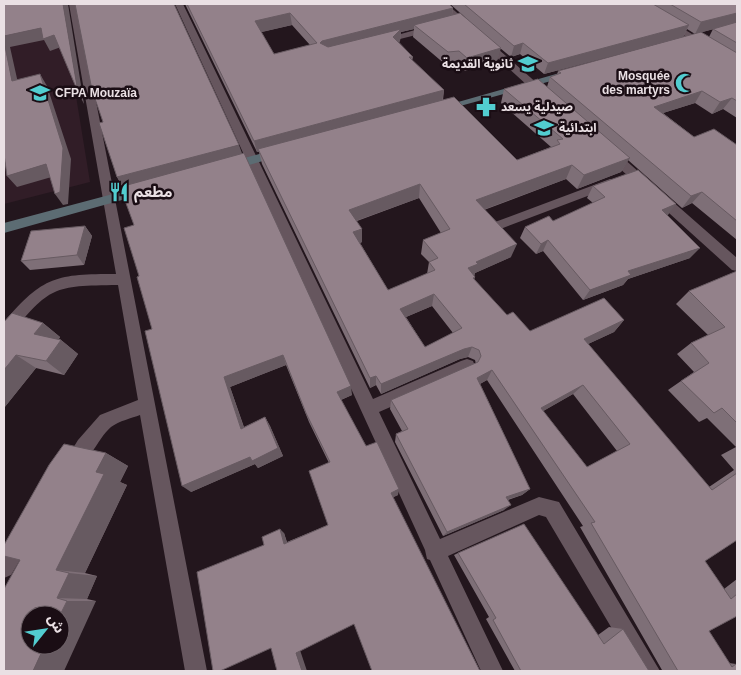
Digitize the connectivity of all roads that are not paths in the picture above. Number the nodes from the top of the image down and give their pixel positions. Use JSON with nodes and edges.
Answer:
{"nodes":[{"id":1,"x":73,"y":4,"type":"edge"},
{"id":2,"x":179,"y":4,"type":"edge"},
{"id":3,"x":442,"y":4,"type":"edge"},
{"id":4,"x":637,"y":4,"type":"edge"},
{"id":5,"x":452,"y":24,"type":"junction"},
{"id":6,"x":712,"y":34,"type":"edge"},
{"id":7,"x":695,"y":39,"type":"junction"},
{"id":8,"x":366,"y":45,"type":"edge"},
{"id":9,"x":676,"y":45,"type":"edge"},
{"id":10,"x":737,"y":65,"type":"edge"},
{"id":11,"x":579,"y":71,"type":"edge"},
{"id":12,"x":531,"y":84,"type":"junction"},
{"id":13,"x":553,"y":103,"type":"edge"},
{"id":14,"x":428,"y":112,"type":"edge"},
{"id":15,"x":604,"y":148,"type":"edge"},
{"id":16,"x":288,"y":150,"type":"edge"},
{"id":17,"x":251,"y":160,"type":"junction"},
{"id":18,"x":213,"y":171,"type":"edge"},
{"id":19,"x":633,"y":174,"type":"junction"},
{"id":20,"x":156,"y":186,"type":"edge"},
{"id":21,"x":108,"y":199,"type":"junction"},
{"id":22,"x":499,"y":225,"type":"edge"},
{"id":23,"x":4,"y":228,"type":"edge"},
{"id":24,"x":737,"y":266,"type":"edge"},
{"id":25,"x":124,"y":279,"type":"junction"},
{"id":26,"x":4,"y":332,"type":"edge"},
{"id":27,"x":467,"y":366,"type":"edge"},
{"id":28,"x":147,"y":404,"type":"junction"},
{"id":29,"x":368,"y":409,"type":"junction"},
{"id":30,"x":63,"y":478,"type":"edge"},
{"id":31,"x":30,"y":527,"type":"edge"},
{"id":32,"x":434,"y":552,"type":"junction"},
{"id":33,"x":4,"y":568,"type":"edge"},
{"id":34,"x":196,"y":671,"type":"edge"},
{"id":35,"x":492,"y":671,"type":"edge"},
{"id":36,"x":649,"y":671,"type":"edge"}],
"edges":[{"from":1,"to":21,"type":"street"},
{"from":2,"to":17,"type":"street"},
{"from":3,"to":5,"type":"street"},
{"from":4,"to":7,"type":"street"},
{"from":5,"to":8,"type":"street"},
{"from":5,"to":12,"type":"street"},
{"from":6,"to":7,"type":"main road"},
{"from":7,"to":9,"type":"main road"},
{"from":7,"to":10,"type":"street"},
{"from":11,"to":12,"type":"main road"},
{"from":12,"to":13,"type":"street"},
{"from":12,"to":14,"type":"main road"},
{"from":15,"to":19,"type":"street"},
{"from":16,"to":17,"type":"main road"},
{"from":17,"to":18,"type":"main road"},
{"from":17,"to":29,"type":"street"},
{"from":19,"to":22,"type":"street"},
{"from":19,"to":24,"type":"street"},
{"from":20,"to":21,"type":"main road"},
{"from":21,"to":23,"type":"main road"},
{"from":21,"to":25,"type":"street"},
{"from":25,"to":26,"type":"street"},
{"from":25,"to":28,"type":"street"},
{"from":27,"to":29,"type":"street"},
{"from":28,"to":30,"type":"street"},
{"from":28,"to":34,"type":"street"},
{"from":29,"to":32,"type":"street"},
{"from":31,"to":33,"type":"street"},
{"from":32,"to":35,"type":"street"},
{"from":32,"to":36,"type":"street"}]}
